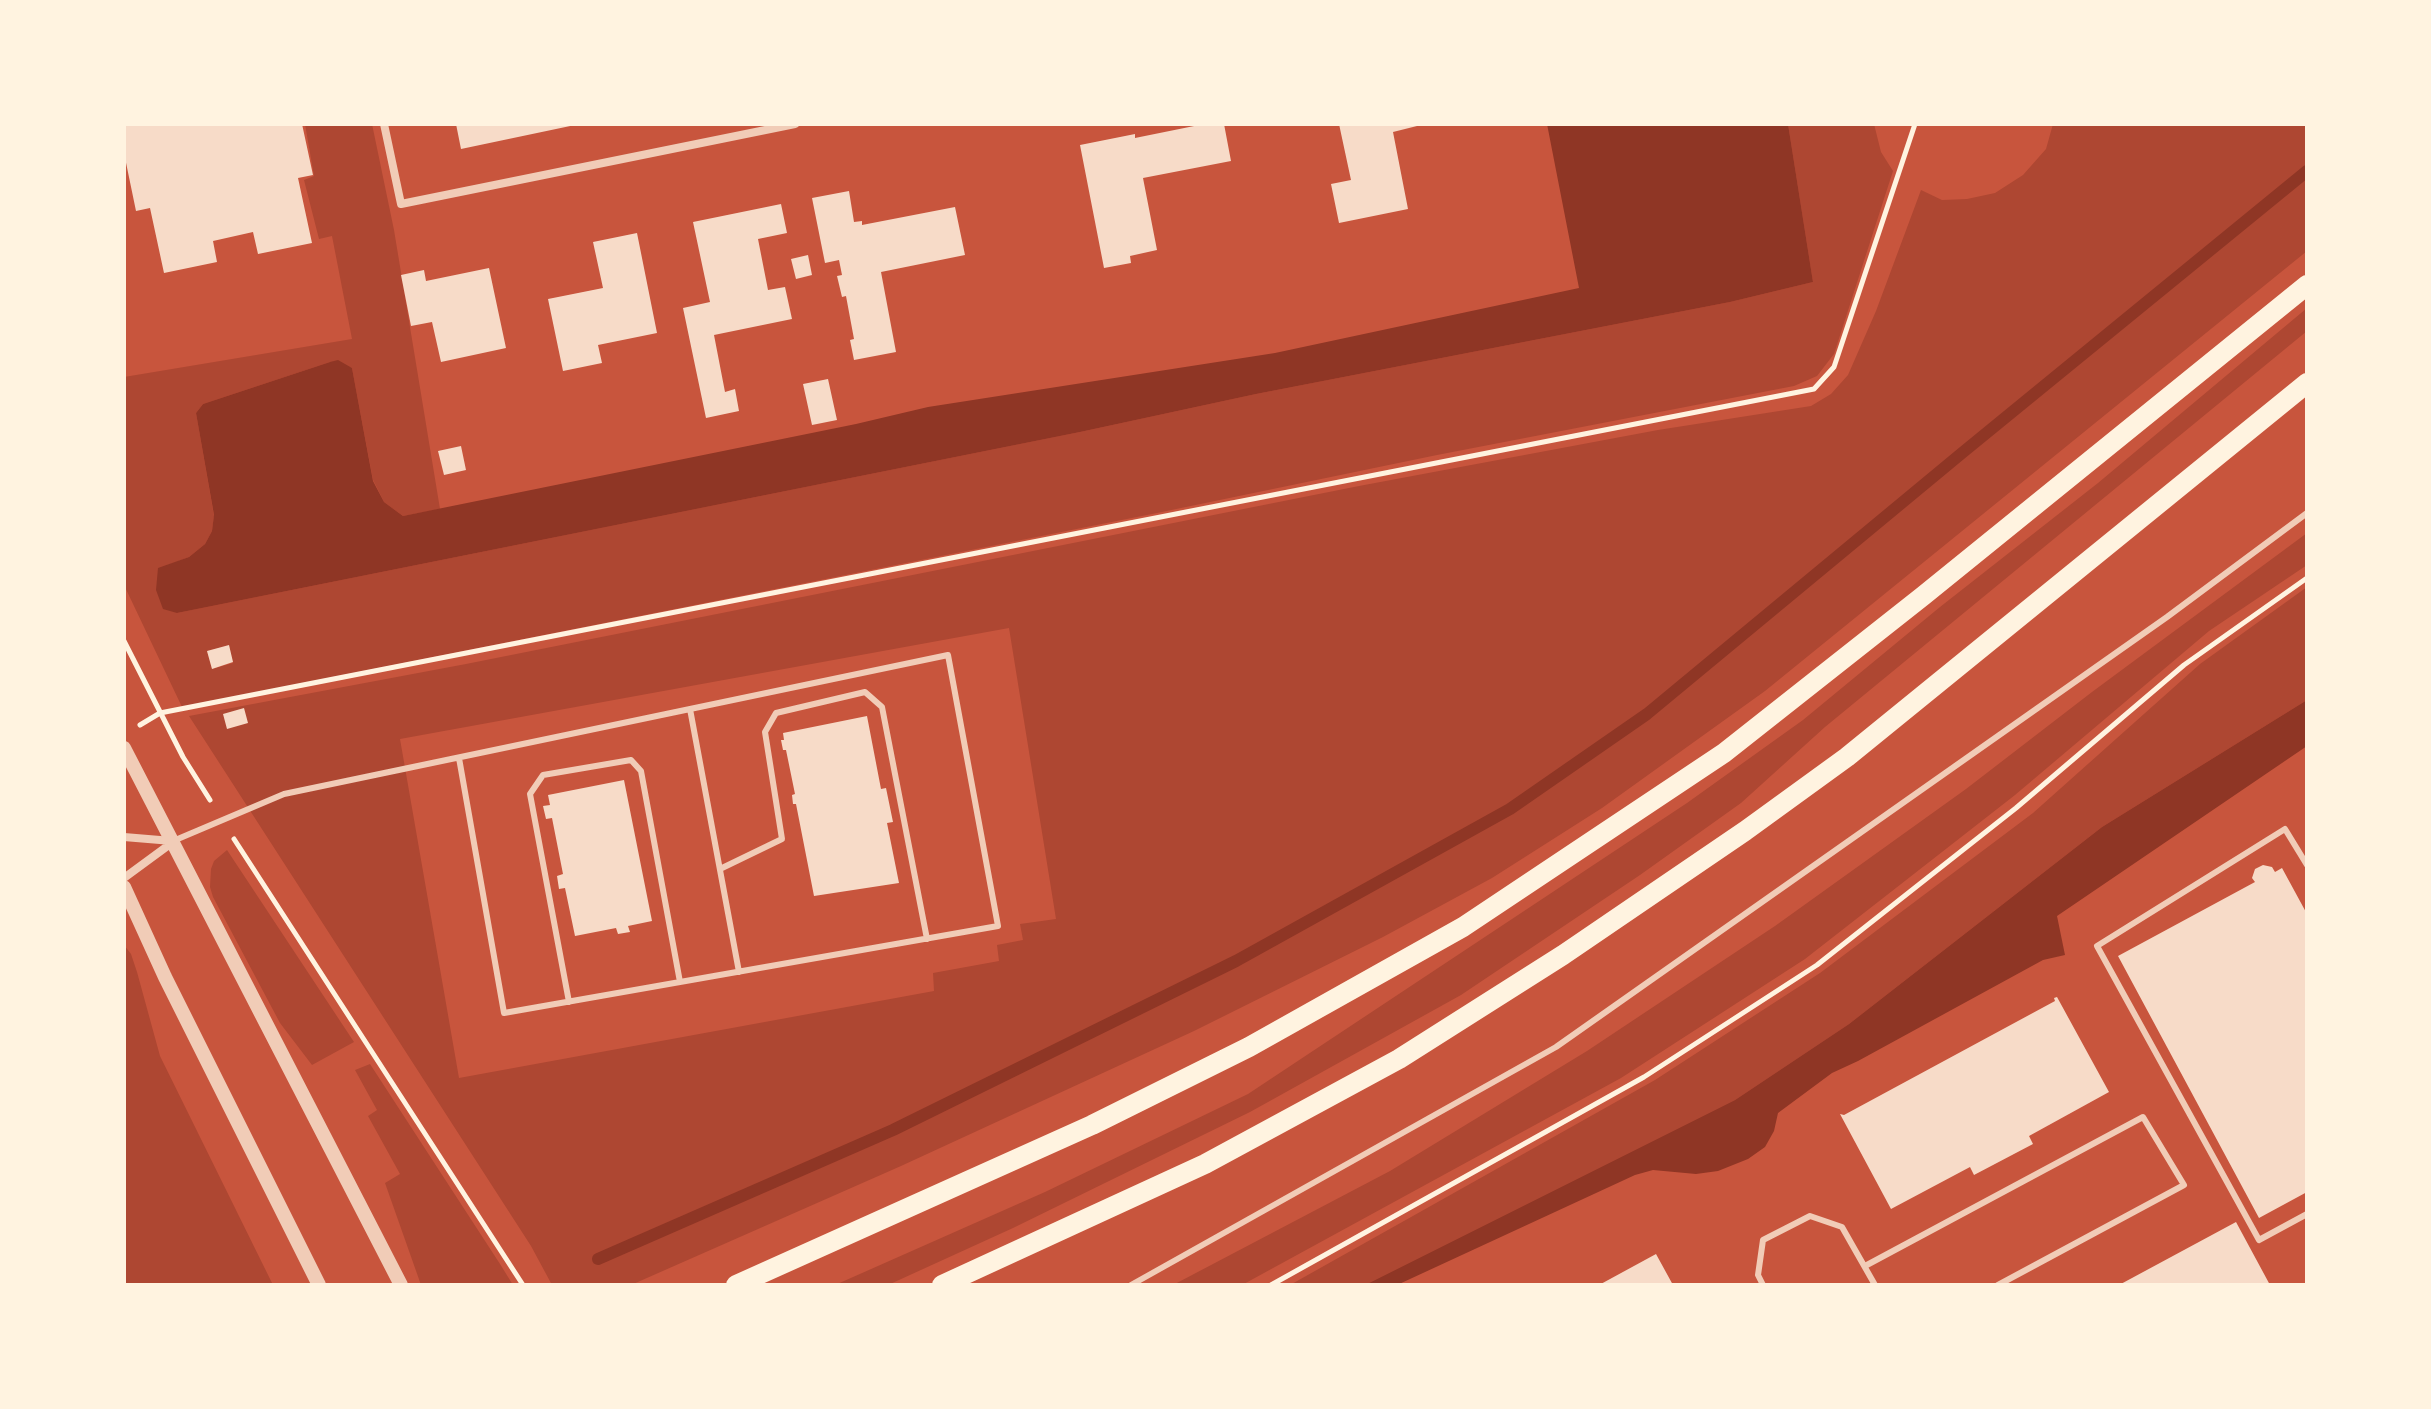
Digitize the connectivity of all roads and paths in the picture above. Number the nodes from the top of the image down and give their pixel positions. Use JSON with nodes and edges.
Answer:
{"nodes":[{"id":1,"x":384,"y":124,"type":"edge"},
{"id":2,"x":740,"y":124,"type":"edge"},
{"id":3,"x":795,"y":124,"type":"edge"},
{"id":4,"x":1915,"y":124,"type":"edge"},
{"id":5,"x":742,"y":135,"type":"junction"},
{"id":6,"x":2307,"y":285,"type":"edge"},
{"id":7,"x":2307,"y":383,"type":"edge"},
{"id":8,"x":2307,"y":513,"type":"edge"},
{"id":9,"x":2307,"y":578,"type":"edge"},
{"id":10,"x":124,"y":641,"type":"edge"},
{"id":11,"x":690,"y":709,"type":"junction"},
{"id":12,"x":160,"y":713,"type":"junction"},
{"id":13,"x":124,"y":748,"type":"edge"},
{"id":14,"x":459,"y":758,"type":"junction"},
{"id":15,"x":221,"y":819,"type":"junction"},
{"id":16,"x":124,"y":837,"type":"edge"},
{"id":17,"x":173,"y":841,"type":"junction"},
{"id":18,"x":2307,"y":865,"type":"edge"},
{"id":19,"x":720,"y":869,"type":"junction"},
{"id":20,"x":124,"y":878,"type":"edge"},
{"id":21,"x":124,"y":887,"type":"edge"},
{"id":22,"x":927,"y":939,"type":"junction"},
{"id":23,"x":739,"y":972,"type":"junction"},
{"id":24,"x":680,"y":982,"type":"junction"},
{"id":25,"x":569,"y":1002,"type":"junction"},
{"id":26,"x":2307,"y":1214,"type":"edge"},
{"id":27,"x":1865,"y":1266,"type":"junction"},
{"id":28,"x":319,"y":1285,"type":"edge"},
{"id":29,"x":401,"y":1285,"type":"edge"},
{"id":30,"x":523,"y":1285,"type":"edge"},
{"id":31,"x":736,"y":1285,"type":"edge"},
{"id":32,"x":942,"y":1285,"type":"edge"},
{"id":33,"x":1131,"y":1285,"type":"edge"},
{"id":34,"x":1271,"y":1285,"type":"edge"},
{"id":35,"x":1763,"y":1285,"type":"edge"},
{"id":36,"x":1875,"y":1285,"type":"edge"},
{"id":37,"x":1998,"y":1285,"type":"edge"}],
"edges":[{"from":1,"to":5,"type":"street"},
{"from":2,"to":5,"type":"street"},
{"from":3,"to":5,"type":"street"},
{"from":4,"to":12,"type":"path"},
{"from":6,"to":31,"type":"main road"},
{"from":7,"to":32,"type":"main road"},
{"from":8,"to":33,"type":"lane"},
{"from":9,"to":34,"type":"path"},
{"from":10,"to":12,"type":"path"},
{"from":11,"to":14,"type":"lane"},
{"from":11,"to":19,"type":"lane"},
{"from":11,"to":22,"type":"lane"},
{"from":12,"to":15,"type":"path"},
{"from":13,"to":17,"type":"street"},
{"from":14,"to":15,"type":"lane"},
{"from":14,"to":25,"type":"lane"},
{"from":15,"to":17,"type":"lane"},
{"from":15,"to":30,"type":"path"},
{"from":16,"to":17,"type":"street"},
{"from":17,"to":20,"type":"street"},
{"from":17,"to":29,"type":"street"},
{"from":18,"to":26,"type":"lane"},
{"from":19,"to":22,"type":"lane"},
{"from":19,"to":23,"type":"lane"},
{"from":21,"to":28,"type":"street"},
{"from":22,"to":23,"type":"lane"},
{"from":23,"to":24,"type":"lane"},
{"from":24,"to":25,"type":"lane"},
{"from":24,"to":25,"type":"lane"},
{"from":27,"to":35,"type":"lane"},
{"from":27,"to":36,"type":"lane"},
{"from":27,"to":37,"type":"lane"}]}
